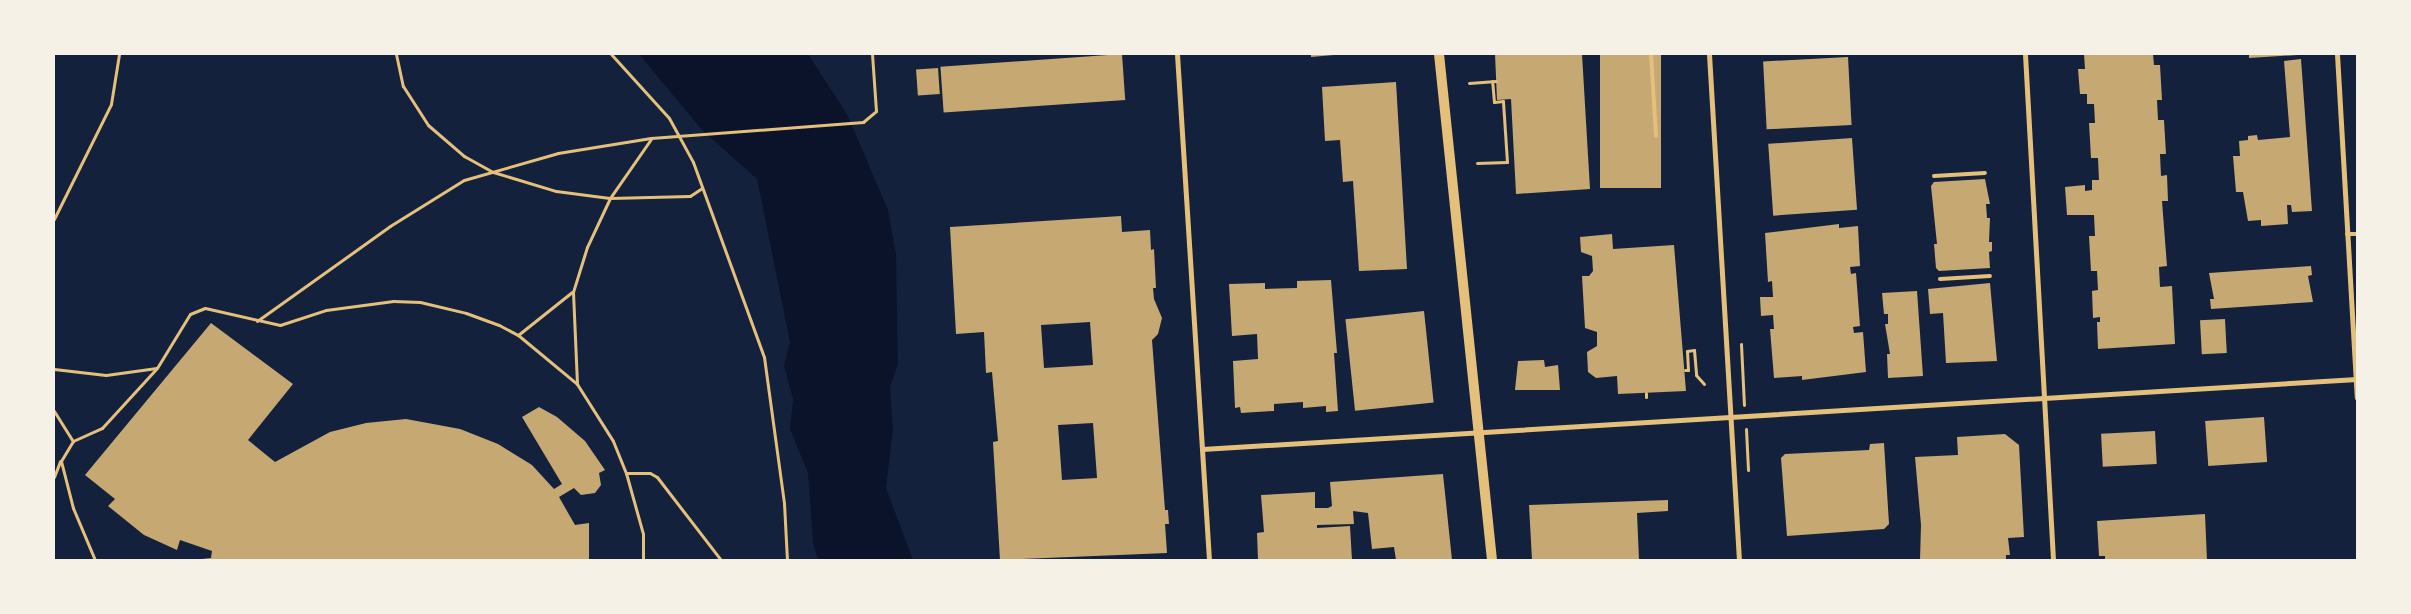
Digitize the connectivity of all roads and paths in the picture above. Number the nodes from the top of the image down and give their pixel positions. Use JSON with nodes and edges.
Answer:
{"nodes":[{"id":1,"x":119,"y":54,"type":"edge"},
{"id":2,"x":396,"y":54,"type":"edge"},
{"id":3,"x":611,"y":54,"type":"edge"},
{"id":4,"x":872,"y":54,"type":"edge"},
{"id":5,"x":1177,"y":54,"type":"edge"},
{"id":6,"x":1439,"y":54,"type":"edge"},
{"id":7,"x":1651,"y":54,"type":"edge"},
{"id":8,"x":1709,"y":54,"type":"edge"},
{"id":9,"x":2025,"y":54,"type":"edge"},
{"id":10,"x":2337,"y":54,"type":"edge"},
{"id":11,"x":1469,"y":83,"type":"dead end"},
{"id":12,"x":1656,"y":136,"type":"dead end"},
{"id":13,"x":651,"y":138,"type":"junction"},
{"id":14,"x":1478,"y":163,"type":"dead end"},
{"id":15,"x":493,"y":172,"type":"junction"},
{"id":16,"x":1984,"y":173,"type":"dead end"},
{"id":17,"x":1934,"y":176,"type":"dead end"},
{"id":18,"x":702,"y":188,"type":"junction"},
{"id":19,"x":610,"y":198,"type":"junction"},
{"id":20,"x":54,"y":219,"type":"edge"},
{"id":21,"x":2347,"y":234,"type":"junction"},
{"id":22,"x":2357,"y":234,"type":"edge"},
{"id":23,"x":1990,"y":276,"type":"dead end"},
{"id":24,"x":1940,"y":279,"type":"dead end"},
{"id":25,"x":573,"y":292,"type":"junction"},
{"id":26,"x":257,"y":321,"type":"junction"},
{"id":27,"x":518,"y":334,"type":"junction"},
{"id":28,"x":157,"y":368,"type":"junction"},
{"id":29,"x":54,"y":369,"type":"edge"},
{"id":30,"x":1685,"y":370,"type":"dead end"},
{"id":31,"x":2357,"y":379,"type":"edge"},
{"id":32,"x":577,"y":384,"type":"junction"},
{"id":33,"x":1704,"y":384,"type":"dead end"},
{"id":34,"x":2357,"y":397,"type":"edge"},
{"id":35,"x":2044,"y":400,"type":"junction"},
{"id":36,"x":54,"y":410,"type":"edge"},
{"id":37,"x":1732,"y":418,"type":"junction"},
{"id":38,"x":1478,"y":433,"type":"junction"},
{"id":39,"x":73,"y":441,"type":"junction"},
{"id":40,"x":1202,"y":449,"type":"junction"},
{"id":41,"x":61,"y":461,"type":"junction"},
{"id":42,"x":626,"y":473,"type":"junction"},
{"id":43,"x":54,"y":476,"type":"edge"},
{"id":44,"x":95,"y":560,"type":"edge"},
{"id":45,"x":643,"y":560,"type":"edge"},
{"id":46,"x":720,"y":560,"type":"edge"},
{"id":47,"x":787,"y":560,"type":"edge"},
{"id":48,"x":1209,"y":560,"type":"edge"},
{"id":49,"x":1492,"y":560,"type":"edge"},
{"id":50,"x":1739,"y":560,"type":"edge"},
{"id":51,"x":2053,"y":560,"type":"edge"}],
"edges":[{"from":1,"to":20,"type":"path"},
{"from":2,"to":15,"type":"path"},
{"from":3,"to":18,"type":"path"},
{"from":4,"to":13,"type":"path"},
{"from":5,"to":40,"type":"street"},
{"from":6,"to":38,"type":"main road"},
{"from":7,"to":12,"type":"lane"},
{"from":8,"to":37,"type":"street"},
{"from":9,"to":35,"type":"street"},
{"from":10,"to":21,"type":"street"},
{"from":11,"to":14,"type":"path"},
{"from":13,"to":15,"type":"path"},
{"from":13,"to":19,"type":"path"},
{"from":15,"to":19,"type":"path"},
{"from":15,"to":26,"type":"path"},
{"from":16,"to":17,"type":"lane"},
{"from":18,"to":19,"type":"path"},
{"from":18,"to":47,"type":"path"},
{"from":19,"to":25,"type":"path"},
{"from":21,"to":22,"type":"lane"},
{"from":21,"to":31,"type":"street"},
{"from":23,"to":24,"type":"lane"},
{"from":25,"to":27,"type":"path"},
{"from":25,"to":32,"type":"path"},
{"from":26,"to":27,"type":"path"},
{"from":26,"to":28,"type":"path"},
{"from":27,"to":32,"type":"path"},
{"from":28,"to":29,"type":"path"},
{"from":28,"to":39,"type":"path"},
{"from":30,"to":33,"type":"path"},
{"from":31,"to":34,"type":"street"},
{"from":31,"to":35,"type":"street"},
{"from":32,"to":42,"type":"path"},
{"from":35,"to":37,"type":"street"},
{"from":35,"to":51,"type":"street"},
{"from":36,"to":39,"type":"path"},
{"from":37,"to":38,"type":"street"},
{"from":37,"to":50,"type":"street"},
{"from":38,"to":40,"type":"street"},
{"from":38,"to":49,"type":"main road"},
{"from":39,"to":41,"type":"path"},
{"from":40,"to":48,"type":"street"},
{"from":41,"to":43,"type":"path"},
{"from":41,"to":44,"type":"path"},
{"from":42,"to":45,"type":"path"},
{"from":42,"to":46,"type":"path"}]}
